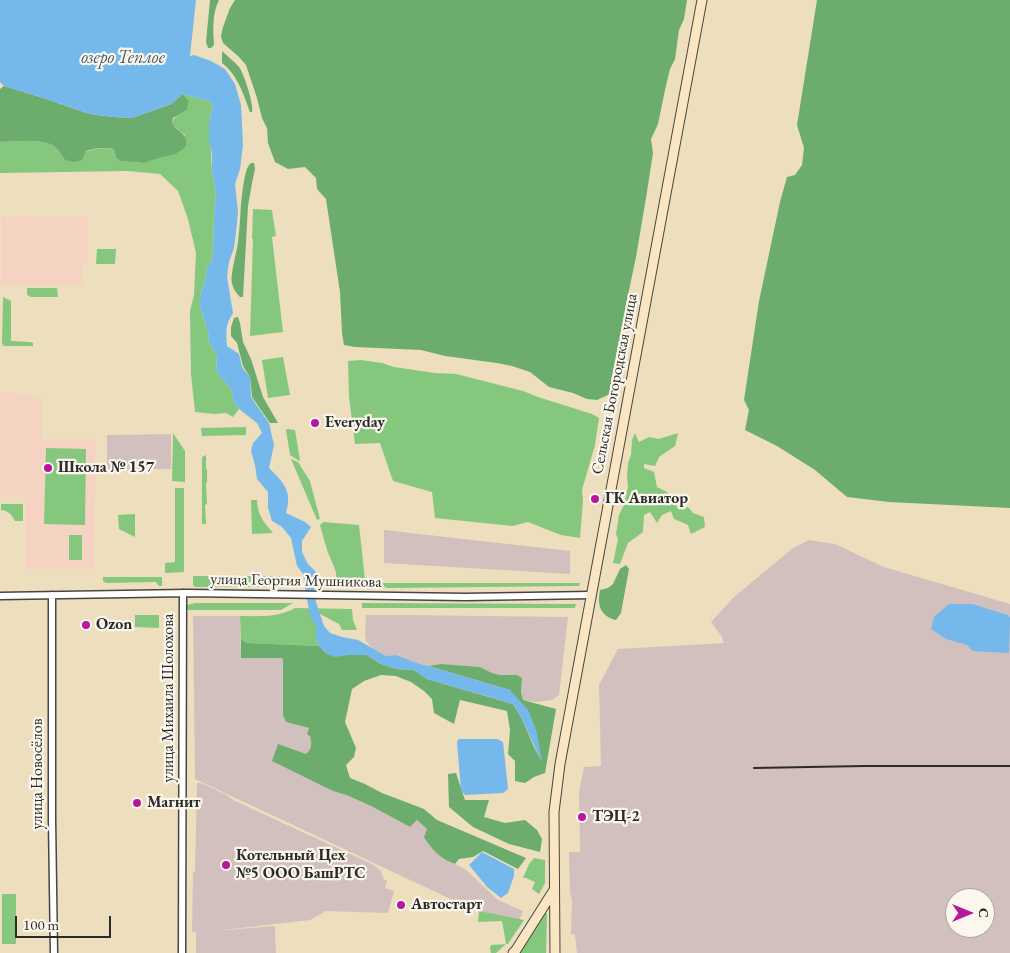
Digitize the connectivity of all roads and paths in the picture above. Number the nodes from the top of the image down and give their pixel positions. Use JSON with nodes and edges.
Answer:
{"nodes":[{"id":1,"x":702,"y":0,"type":"edge"},
{"id":2,"x":183,"y":593,"type":"junction"},
{"id":3,"x":52,"y":595,"type":"junction"},
{"id":4,"x":592,"y":595,"type":"junction"},
{"id":5,"x":0,"y":596,"type":"edge"},
{"id":6,"x":554,"y":890,"type":"junction"},
{"id":7,"x":54,"y":953,"type":"edge"},
{"id":8,"x":182,"y":953,"type":"edge"},
{"id":9,"x":513,"y":953,"type":"edge"},
{"id":10,"x":555,"y":953,"type":"edge"}],
"edges":[{"from":1,"to":4,"type":"main road","name":"Сельская Богородская улица"},
{"from":2,"to":3,"type":"street","name":"улица Георгия Мушникова"},
{"from":2,"to":4,"type":"street","name":"улица Георгия Мушникова"},
{"from":2,"to":8,"type":"street","name":"улица Михаила Шолохова"},
{"from":3,"to":5,"type":"street","name":"улица Георгия Мушникова"},
{"from":3,"to":7,"type":"street","name":"улица Новосёлов"},
{"from":4,"to":6,"type":"main road","name":"Сельская Богородская улица"},
{"from":6,"to":9,"type":"main road"},
{"from":6,"to":10,"type":"main road","name":"Сельская Богородская улица"}]}
